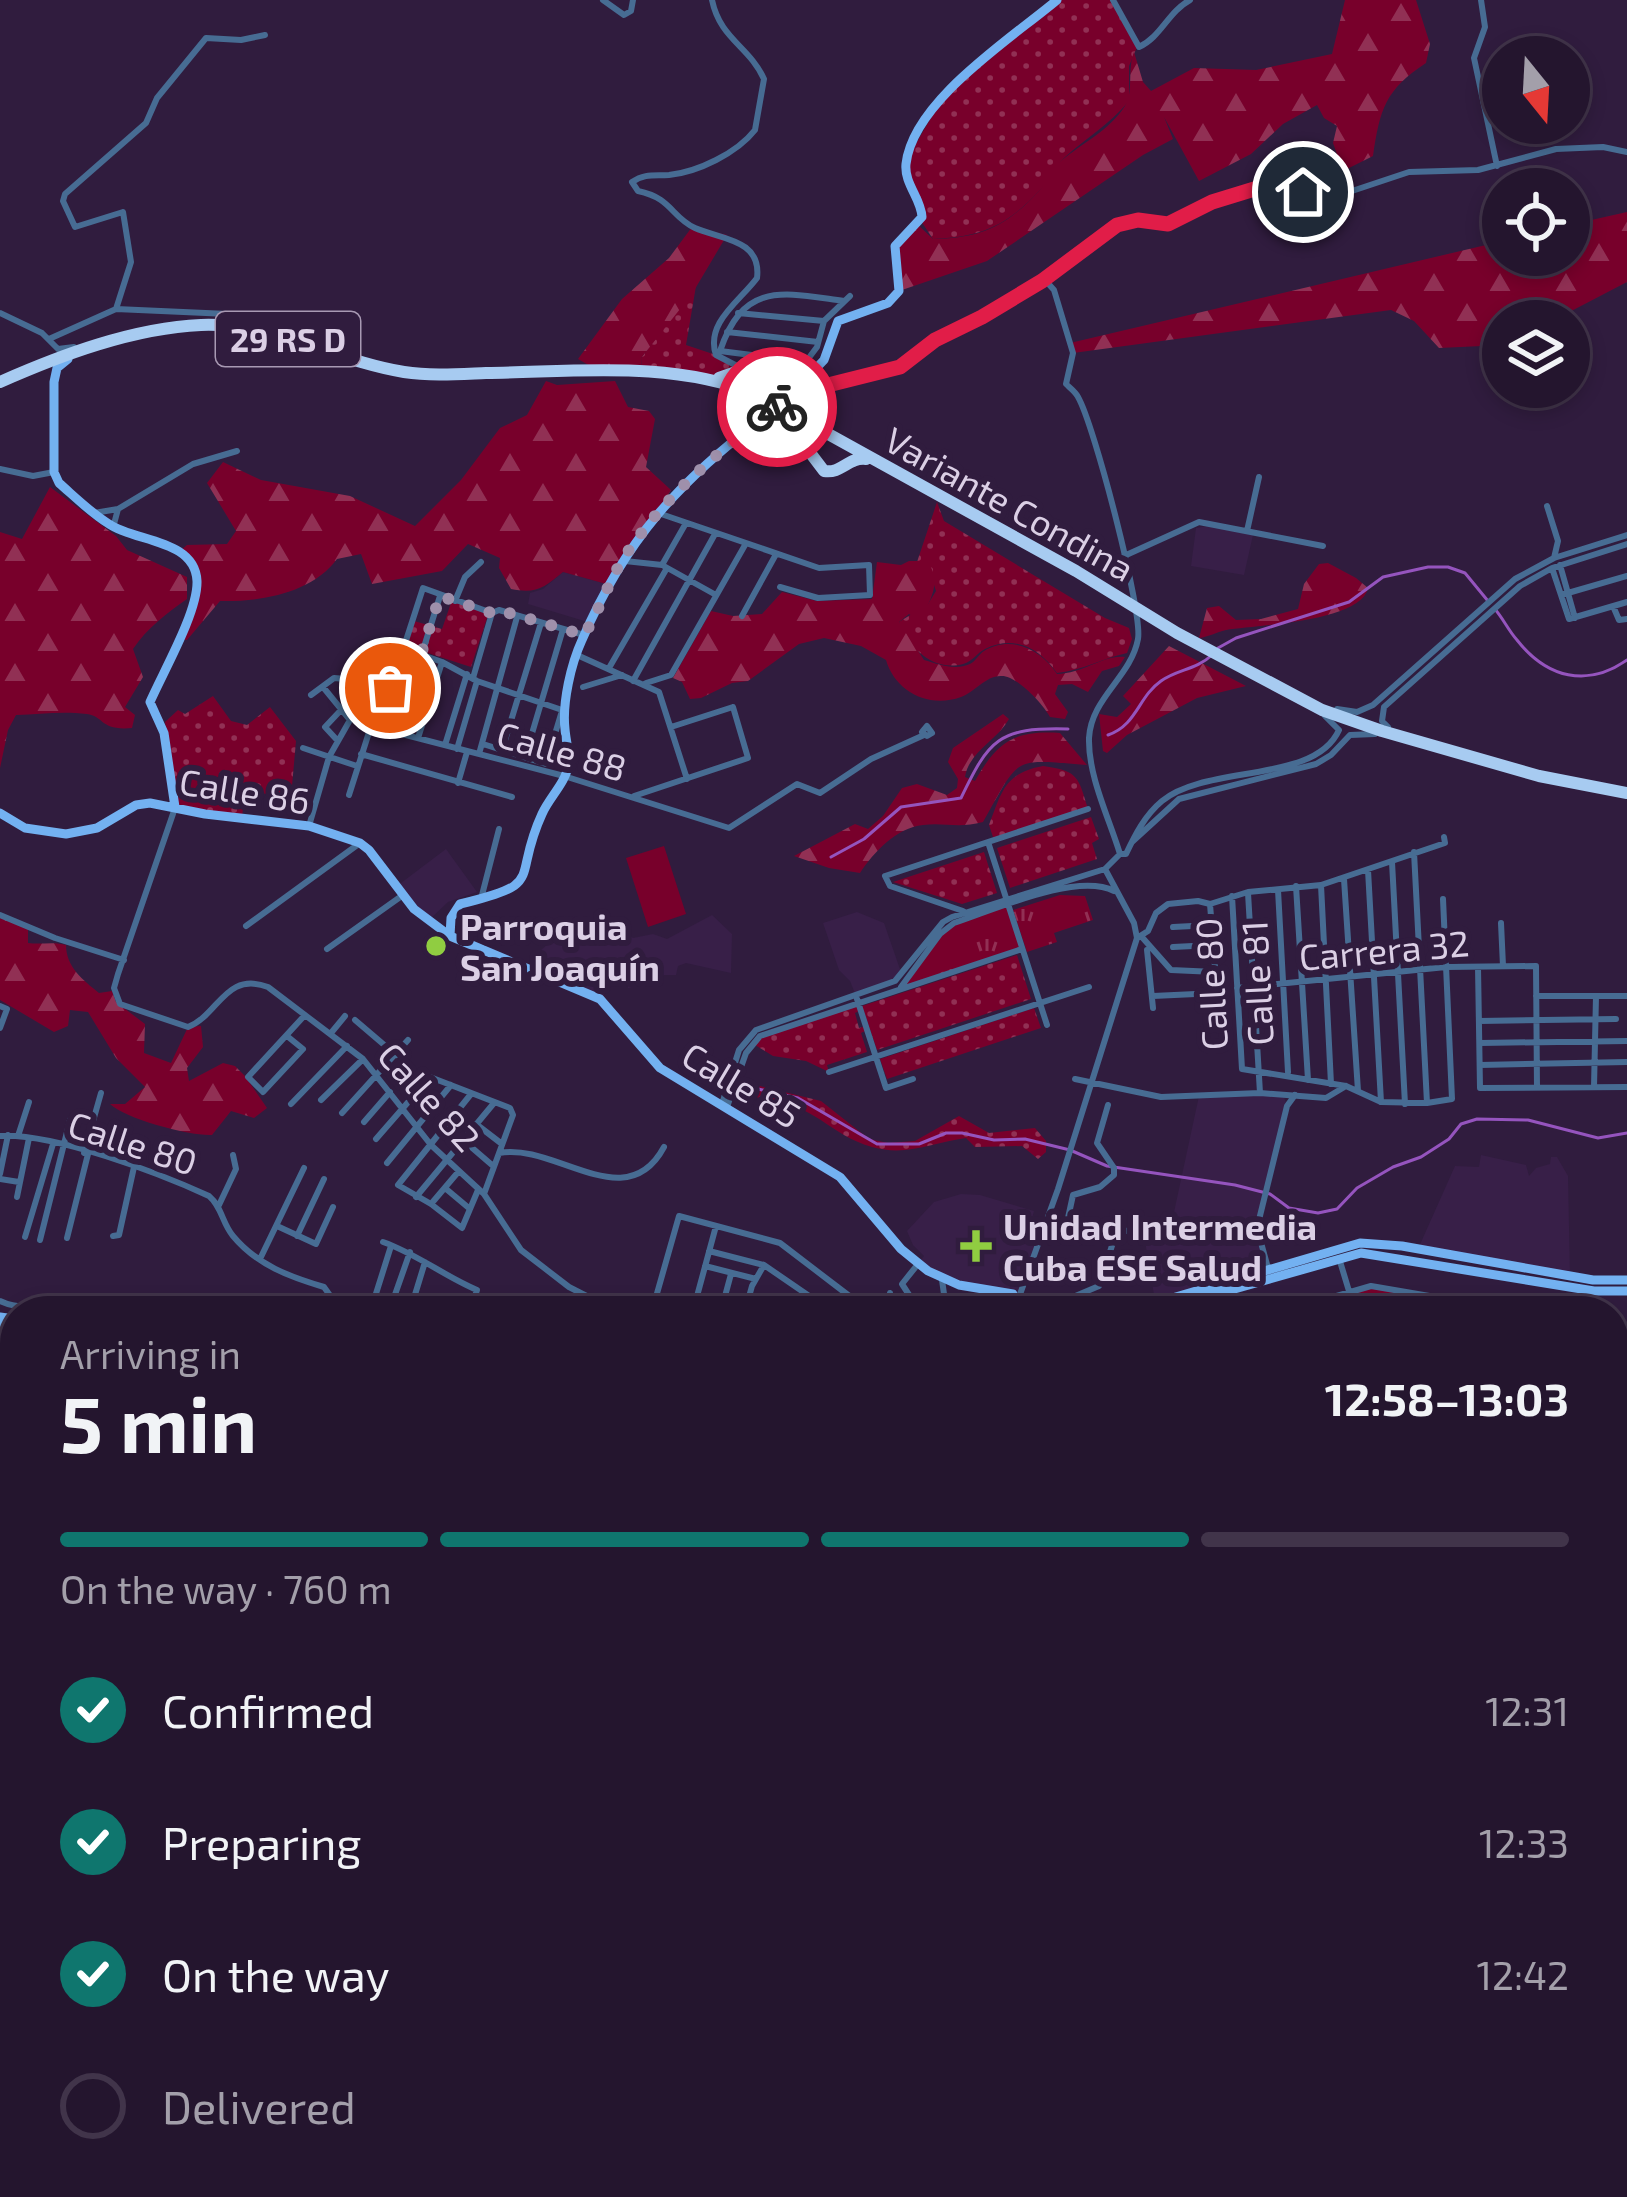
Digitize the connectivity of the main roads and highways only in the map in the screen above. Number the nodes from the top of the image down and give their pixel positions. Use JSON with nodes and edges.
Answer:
{"nodes":[{"id":1,"x":1058,"y":0,"type":"edge"},
{"id":2,"x":110,"y":343,"type":"junction"},
{"id":3,"x":745,"y":368,"type":"junction"},
{"id":4,"x":712,"y":378,"type":"junction"},
{"id":5,"x":2,"y":382,"type":"edge"},
{"id":6,"x":54,"y":382,"type":"junction"},
{"id":7,"x":794,"y":392,"type":"junction"},
{"id":8,"x":755,"y":394,"type":"junction"},
{"id":9,"x":759,"y":420,"type":"junction"},
{"id":10,"x":832,"y":439,"type":"junction"},
{"id":11,"x":874,"y":462,"type":"junction"},
{"id":12,"x":843,"y":467,"type":"junction"},
{"id":13,"x":1627,"y":793,"type":"edge"},
{"id":14,"x":175,"y":807,"type":"junction"},
{"id":15,"x":0,"y":813,"type":"edge"},
{"id":16,"x":450,"y":936,"type":"junction"},
{"id":17,"x":1268,"y":1268,"type":"junction"},
{"id":18,"x":1627,"y":1280,"type":"edge"},
{"id":19,"x":1627,"y":1291,"type":"edge"},
{"id":20,"x":1011,"y":1296,"type":"edge"},
{"id":21,"x":1177,"y":1296,"type":"edge"},
{"id":22,"x":1189,"y":1296,"type":"edge"},
{"id":23,"x":1209,"y":1296,"type":"edge"}],
"edges":[{"from":1,"to":7,"type":"main road"},
{"from":2,"to":4,"type":"highway","name":"Variante Condina","number":"29 RS D"},
{"from":2,"to":5,"type":"highway","name":"Variante Condina","number":"29 RS D"},
{"from":2,"to":6,"type":"main road"},
{"from":3,"to":4,"type":"highway"},
{"from":3,"to":7,"type":"highway"},
{"from":3,"to":8,"type":"highway"},
{"from":4,"to":8,"type":"highway","name":"Variante Condina","number":"29 RS D"},
{"from":5,"to":6,"type":"main road"},
{"from":6,"to":14,"type":"main road"},
{"from":7,"to":9,"type":"main road","bridge":true},
{"from":8,"to":10,"type":"highway","name":"Variante Condina","number":"29 RS D"},
{"from":9,"to":12,"type":"highway"},
{"from":9,"to":16,"type":"main road"},
{"from":10,"to":11,"type":"highway","name":"Variante Condina","number":"29 RS D"},
{"from":10,"to":12,"type":"highway"},
{"from":11,"to":12,"type":"highway"},
{"from":11,"to":13,"type":"highway","name":"Variante Condina","number":"29 RS D"},
{"from":14,"to":15,"type":"main road","name":"Calle 86"},
{"from":14,"to":16,"type":"main road","name":"Calle 86"},
{"from":16,"to":20,"type":"main road","name":"Calle 85","bridge":true},
{"from":17,"to":18,"type":"main road"},
{"from":17,"to":21,"type":"main road"},
{"from":17,"to":22,"type":"main road"},
{"from":19,"to":23,"type":"main road"}]}
